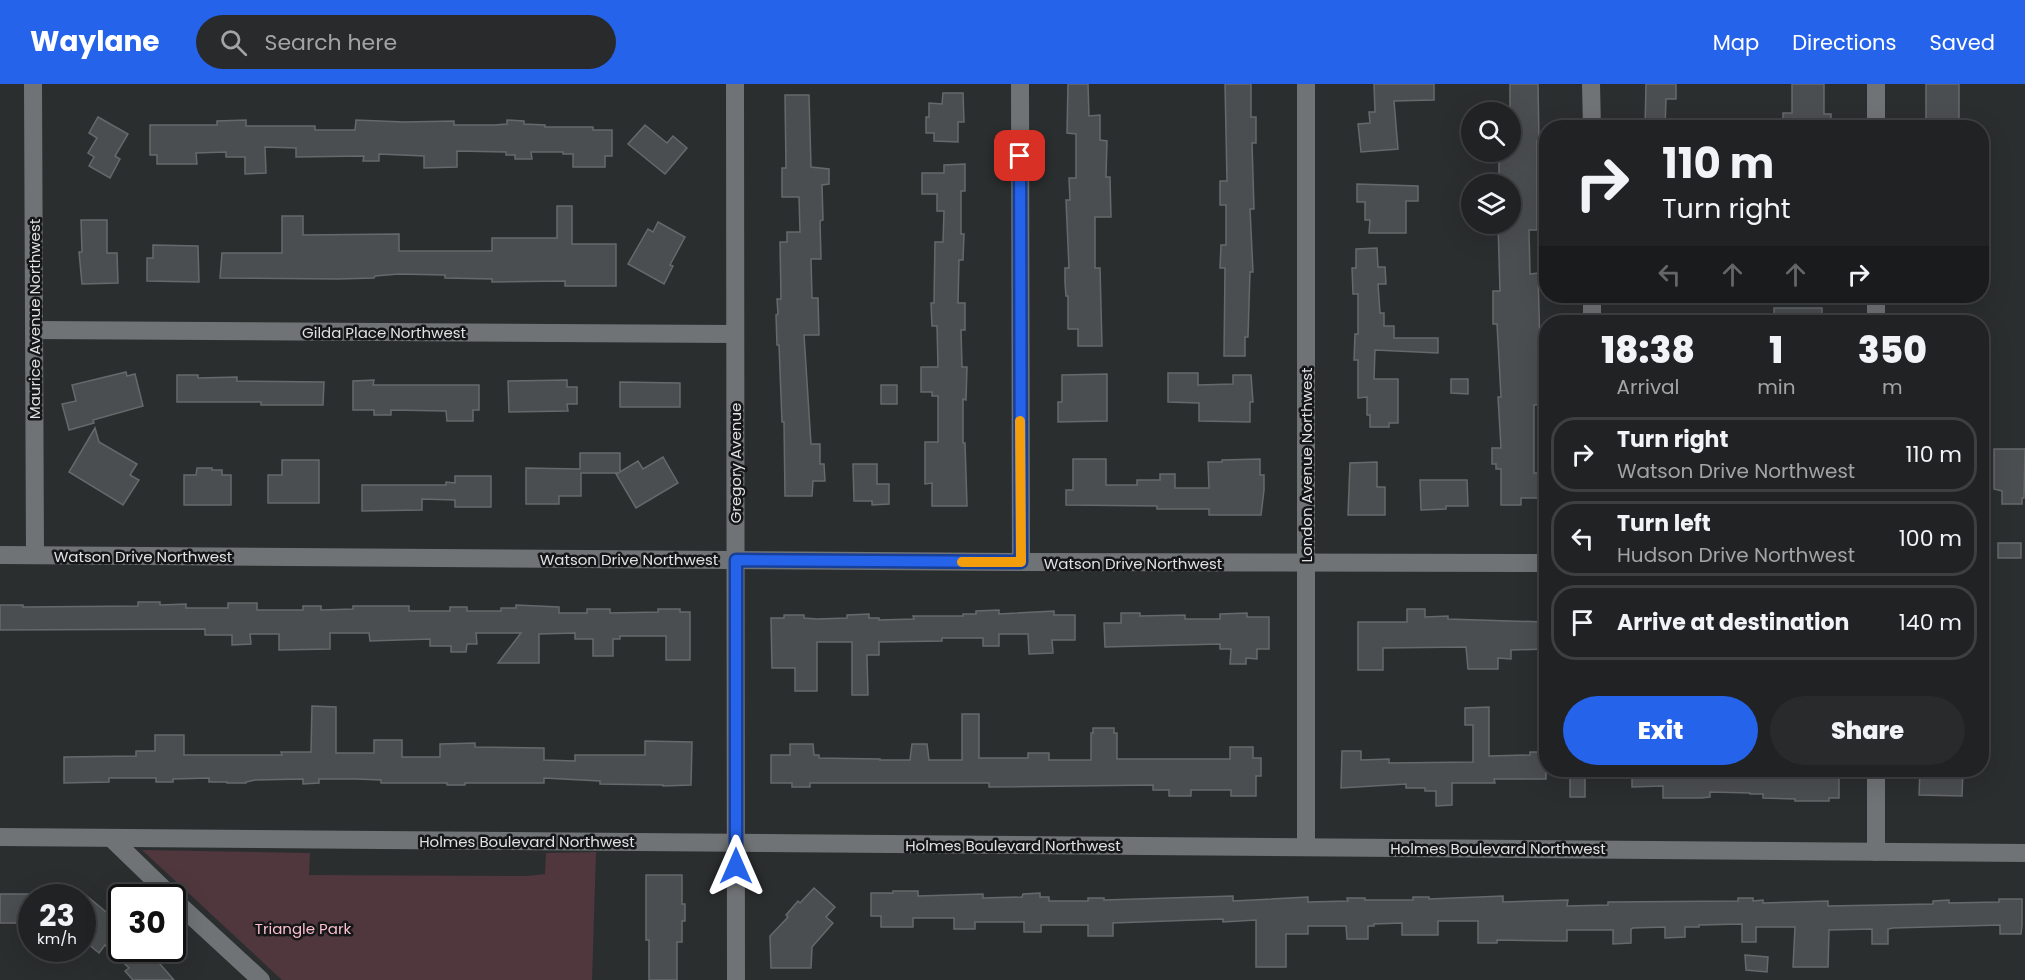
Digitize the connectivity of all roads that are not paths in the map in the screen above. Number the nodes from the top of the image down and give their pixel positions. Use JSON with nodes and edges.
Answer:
{"nodes":[{"id":1,"x":33,"y":84,"type":"edge"},
{"id":2,"x":735,"y":84,"type":"edge"},
{"id":3,"x":1020,"y":84,"type":"edge"},
{"id":4,"x":1305,"y":84,"type":"edge"},
{"id":5,"x":1592,"y":84,"type":"edge"},
{"id":6,"x":1876,"y":84,"type":"edge"},
{"id":7,"x":1592,"y":120,"type":"edge"},
{"id":8,"x":1876,"y":120,"type":"edge"},
{"id":9,"x":34,"y":330,"type":"junction"},
{"id":10,"x":735,"y":334,"type":"junction"},
{"id":11,"x":0,"y":555,"type":"edge"},
{"id":12,"x":34,"y":555,"type":"junction"},
{"id":13,"x":736,"y":560,"type":"junction"},
{"id":14,"x":1021,"y":562,"type":"junction"},
{"id":15,"x":1539,"y":563,"type":"edge"},
{"id":16,"x":1306,"y":564,"type":"junction"},
{"id":17,"x":1876,"y":777,"type":"edge"},
{"id":18,"x":0,"y":837,"type":"edge"},
{"id":19,"x":111,"y":838,"type":"junction"},
{"id":20,"x":736,"y":843,"type":"junction"},
{"id":21,"x":1306,"y":847,"type":"junction"},
{"id":22,"x":1876,"y":852,"type":"junction"},
{"id":23,"x":2025,"y":853,"type":"edge"},
{"id":24,"x":159,"y":884,"type":"edge"},
{"id":25,"x":186,"y":910,"type":"edge"},
{"id":26,"x":261,"y":980,"type":"edge"},
{"id":27,"x":736,"y":980,"type":"edge"}],
"edges":[{"from":1,"to":9,"type":"street","name":"Maurice Avenue Northwest"},
{"from":2,"to":10,"type":"street","name":"Gregory Avenue"},
{"from":3,"to":14,"type":"street"},
{"from":4,"to":16,"type":"street","name":"London Avenue Northwest"},
{"from":5,"to":7,"type":"street"},
{"from":6,"to":8,"type":"street"},
{"from":9,"to":10,"type":"street","name":"Gilda Place Northwest"},
{"from":9,"to":12,"type":"street","name":"Maurice Avenue Northwest"},
{"from":10,"to":13,"type":"street","name":"Gregory Avenue"},
{"from":11,"to":12,"type":"street","name":"Watson Drive Northwest"},
{"from":12,"to":13,"type":"street","name":"Watson Drive Northwest"},
{"from":13,"to":14,"type":"street","name":"Watson Drive Northwest"},
{"from":13,"to":20,"type":"street","name":"Gregory Avenue"},
{"from":14,"to":16,"type":"street","name":"Watson Drive Northwest"},
{"from":15,"to":16,"type":"street","name":"Watson Drive Northwest"},
{"from":16,"to":21,"type":"street","name":"London Avenue Northwest"},
{"from":17,"to":22,"type":"street"},
{"from":18,"to":19,"type":"street","name":"Holmes Boulevard Northwest"},
{"from":19,"to":20,"type":"street","name":"Holmes Boulevard Northwest"},
{"from":19,"to":24,"type":"street"},
{"from":20,"to":21,"type":"street","name":"Holmes Boulevard Northwest"},
{"from":20,"to":27,"type":"street","name":"Gregory Avenue"},
{"from":21,"to":22,"type":"street","name":"Holmes Boulevard Northwest"},
{"from":22,"to":23,"type":"street","name":"Holmes Boulevard Northwest"},
{"from":25,"to":26,"type":"street"}]}
